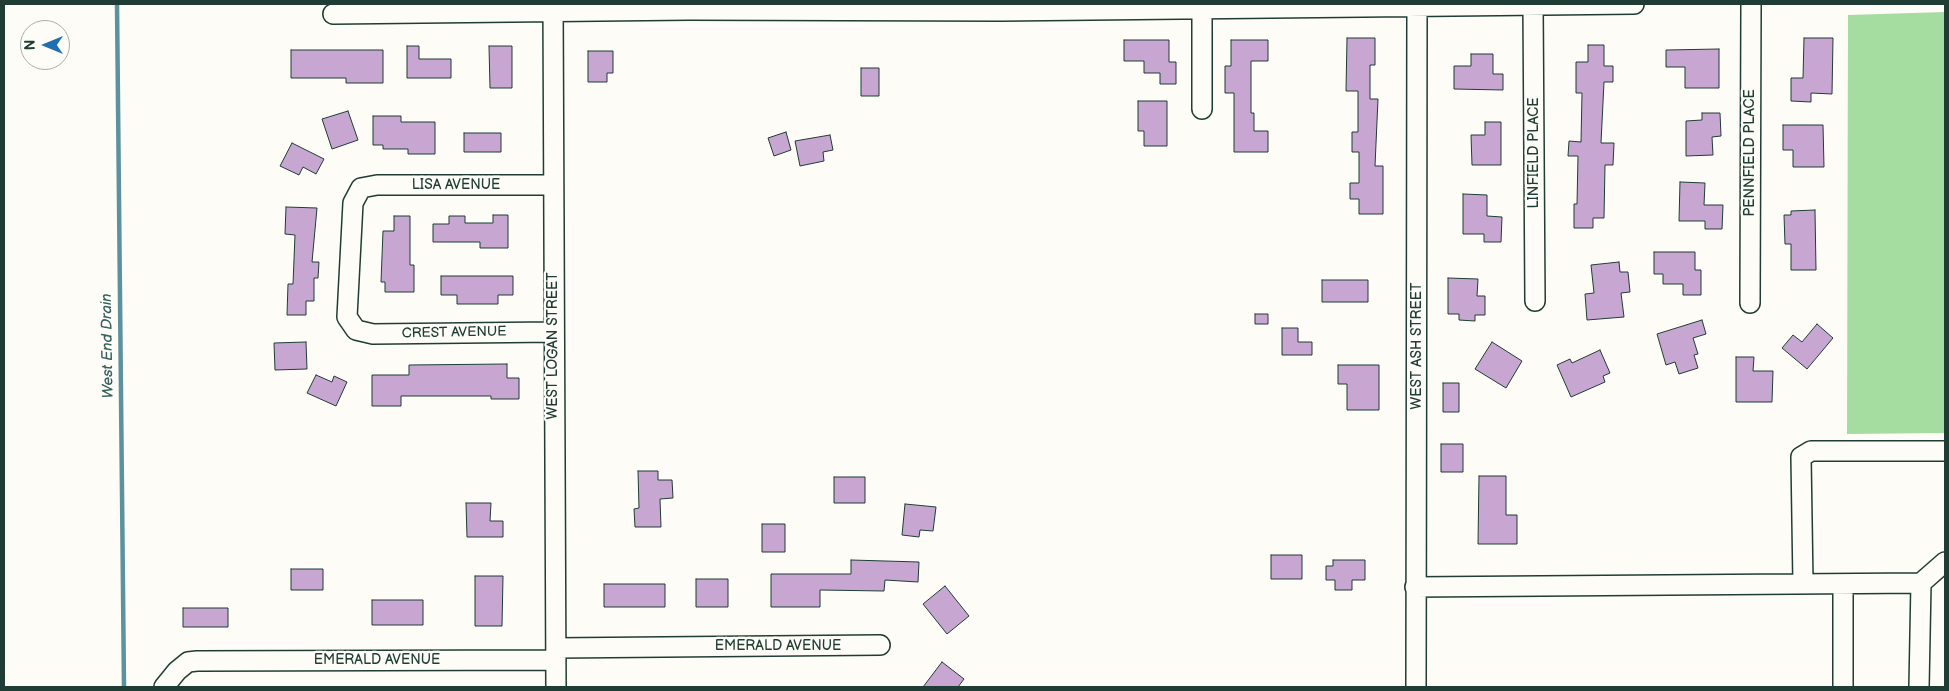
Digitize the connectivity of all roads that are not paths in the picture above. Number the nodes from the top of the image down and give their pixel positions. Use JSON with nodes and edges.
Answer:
{"nodes":[{"id":1,"x":1634,"y":4,"type":"edge"},
{"id":2,"x":1751,"y":4,"type":"edge"},
{"id":3,"x":1417,"y":5,"type":"edge"},
{"id":4,"x":1533,"y":5,"type":"edge"},
{"id":5,"x":553,"y":7,"type":"edge"},
{"id":6,"x":1001,"y":7,"type":"edge"},
{"id":7,"x":1202,"y":8,"type":"junction"},
{"id":8,"x":333,"y":14,"type":"dead end"},
{"id":9,"x":1202,"y":109,"type":"dead end"},
{"id":10,"x":552,"y":185,"type":"junction"},
{"id":11,"x":1535,"y":301,"type":"dead end"},
{"id":12,"x":1750,"y":303,"type":"dead end"},
{"id":13,"x":356,"y":330,"type":"joint"},
{"id":14,"x":553,"y":332,"type":"junction"},
{"id":15,"x":1945,"y":451,"type":"edge"},
{"id":16,"x":1945,"y":562,"type":"edge"},
{"id":17,"x":1921,"y":583,"type":"junction"},
{"id":18,"x":1803,"y":584,"type":"junction"},
{"id":19,"x":1843,"y":584,"type":"junction"},
{"id":20,"x":1415,"y":587,"type":"junction"},
{"id":21,"x":880,"y":645,"type":"dead end"},
{"id":22,"x":556,"y":654,"type":"junction"},
{"id":23,"x":164,"y":687,"type":"edge"},
{"id":24,"x":556,"y":687,"type":"edge"},
{"id":25,"x":1416,"y":687,"type":"edge"},
{"id":26,"x":1843,"y":687,"type":"edge"},
{"id":27,"x":1919,"y":687,"type":"edge"}],
"edges":[{"from":1,"to":4,"type":"street"},
{"from":2,"to":12,"type":"street","name":"PENNFIELD PLACE"},
{"from":3,"to":4,"type":"street"},
{"from":3,"to":7,"type":"street"},
{"from":3,"to":20,"type":"street","name":"WEST ASH STREET"},
{"from":4,"to":11,"type":"street","name":"LINFIELD PLACE"},
{"from":5,"to":6,"type":"street"},
{"from":5,"to":8,"type":"street"},
{"from":5,"to":10,"type":"street","name":"WEST LOGAN STREET"},
{"from":6,"to":7,"type":"street"},
{"from":7,"to":9,"type":"street"},
{"from":10,"to":13,"type":"street","name":"LISA AVENUE"},
{"from":10,"to":14,"type":"street","name":"WEST LOGAN STREET"},
{"from":13,"to":14,"type":"street","name":"CREST AVENUE"},
{"from":14,"to":22,"type":"street","name":"WEST LOGAN STREET"},
{"from":15,"to":18,"type":"street"},
{"from":16,"to":17,"type":"street"},
{"from":17,"to":19,"type":"street"},
{"from":17,"to":27,"type":"street"},
{"from":18,"to":19,"type":"street"},
{"from":18,"to":20,"type":"street"},
{"from":19,"to":26,"type":"street"},
{"from":20,"to":25,"type":"street","name":"WEST ASH STREET"},
{"from":21,"to":22,"type":"street","name":"EMERALD AVENUE"},
{"from":22,"to":23,"type":"street","name":"EMERALD AVENUE"},
{"from":22,"to":24,"type":"street","name":"WEST LOGAN STREET"}]}
